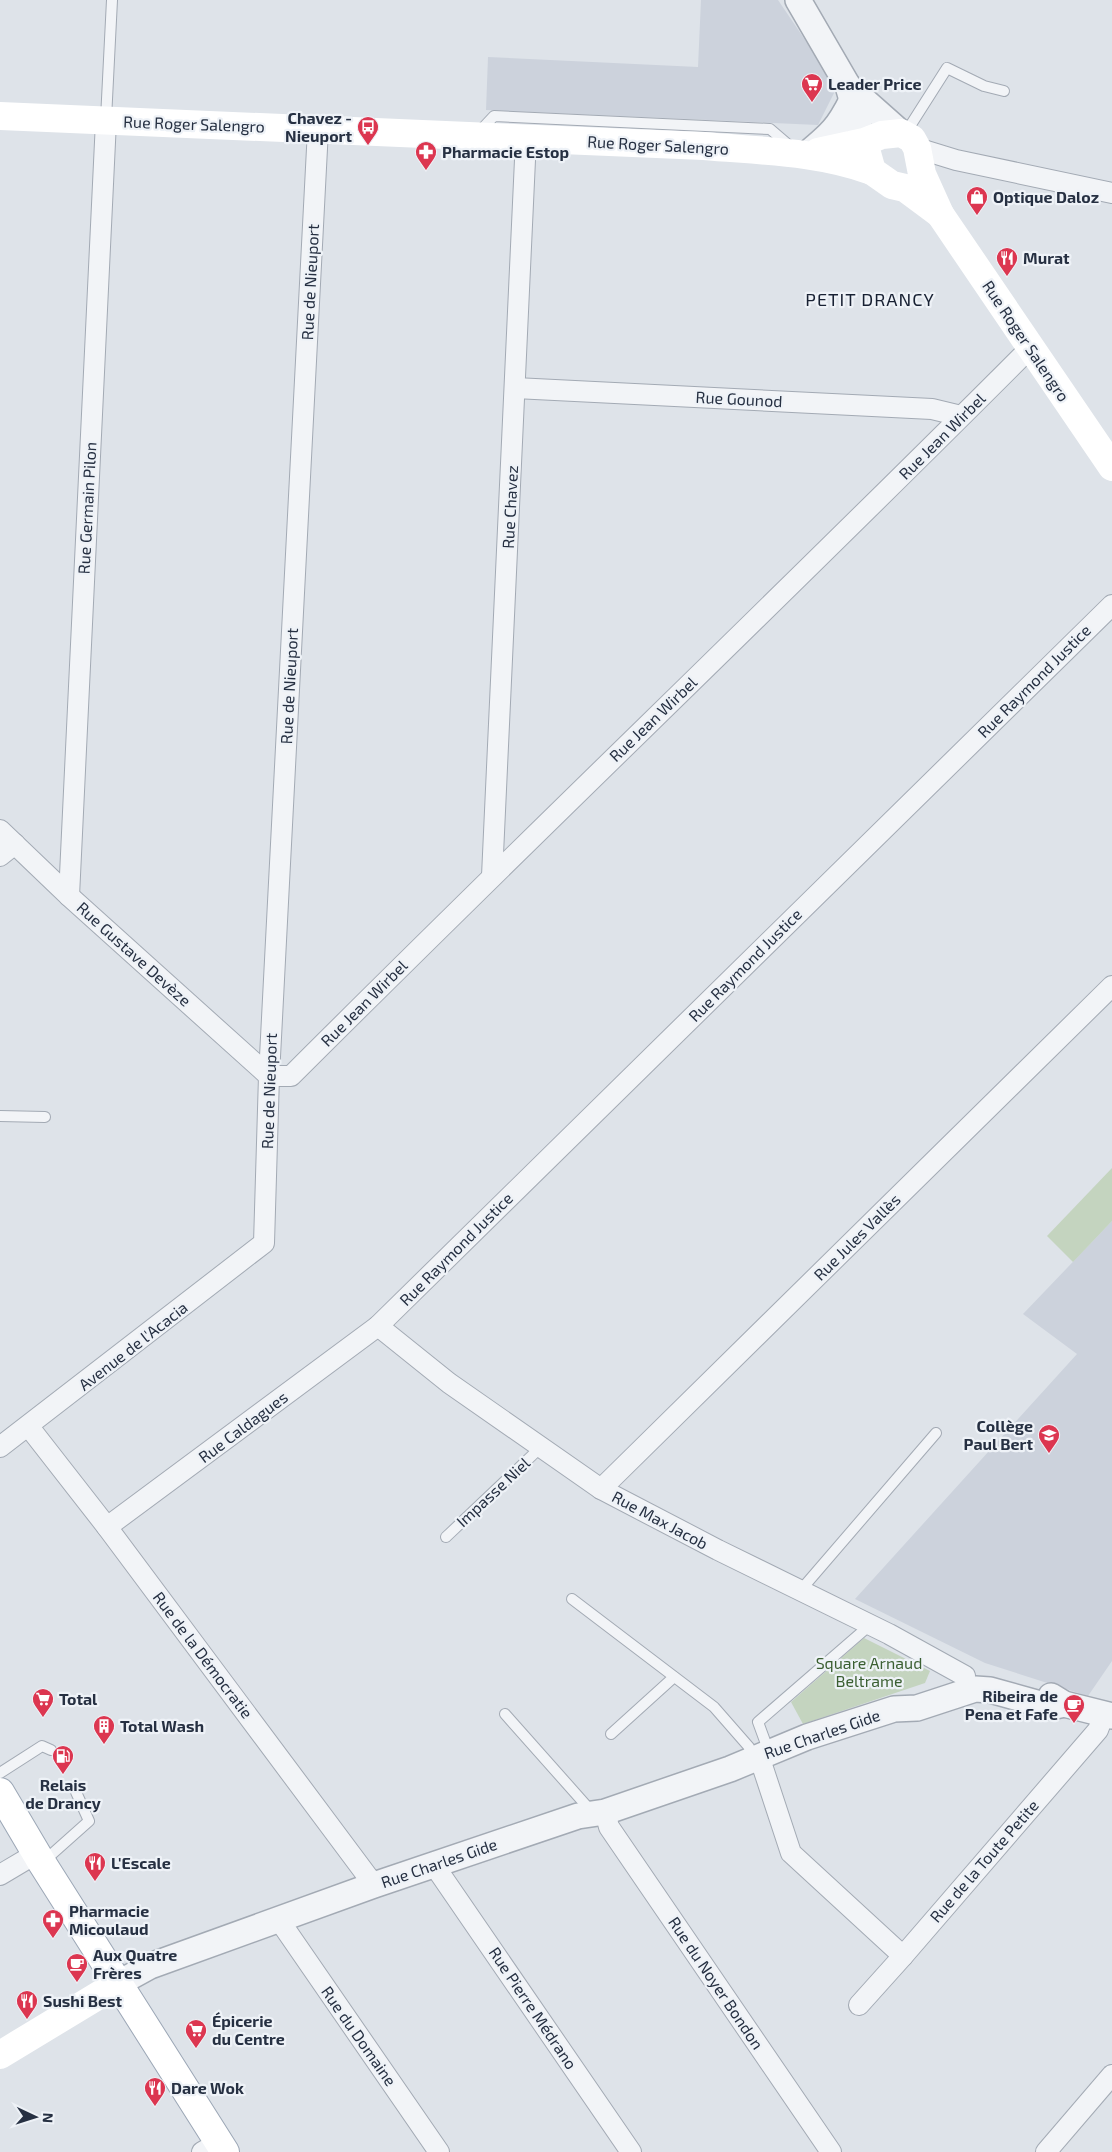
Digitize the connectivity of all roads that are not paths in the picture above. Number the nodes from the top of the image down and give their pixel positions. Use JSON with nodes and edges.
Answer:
{"nodes":[{"id":1,"x":112,"y":0,"type":"edge"},
{"id":2,"x":798,"y":0,"type":"edge"},
{"id":3,"x":1004,"y":91,"type":"dead end"},
{"id":4,"x":850,"y":93,"type":"junction"},
{"id":5,"x":0,"y":116,"type":"edge"},
{"id":6,"x":106,"y":121,"type":"junction"},
{"id":7,"x":318,"y":129,"type":"junction"},
{"id":8,"x":474,"y":136,"type":"junction"},
{"id":9,"x":526,"y":138,"type":"junction"},
{"id":10,"x":864,"y":142,"type":"junction"},
{"id":11,"x":803,"y":154,"type":"junction"},
{"id":12,"x":910,"y":156,"type":"junction"},
{"id":13,"x":872,"y":171,"type":"junction"},
{"id":14,"x":1112,"y":193,"type":"edge"},
{"id":15,"x":1031,"y":347,"type":"junction"},
{"id":16,"x":515,"y":388,"type":"junction"},
{"id":17,"x":961,"y":416,"type":"junction"},
{"id":18,"x":1112,"y":467,"type":"edge"},
{"id":19,"x":1112,"y":605,"type":"edge"},
{"id":20,"x":0,"y":830,"type":"edge"},
{"id":21,"x":7,"y":850,"type":"edge"},
{"id":22,"x":492,"y":876,"type":"junction"},
{"id":23,"x":69,"y":896,"type":"junction"},
{"id":24,"x":1112,"y":986,"type":"edge"},
{"id":25,"x":269,"y":1076,"type":"junction"},
{"id":26,"x":0,"y":1116,"type":"edge"},
{"id":27,"x":45,"y":1118,"type":"dead end"},
{"id":28,"x":264,"y":1243,"type":"joint"},
{"id":29,"x":378,"y":1326,"type":"junction"},
{"id":30,"x":29,"y":1427,"type":"junction"},
{"id":31,"x":936,"y":1433,"type":"dead end"},
{"id":32,"x":0,"y":1447,"type":"edge"},
{"id":33,"x":541,"y":1447,"type":"junction"},
{"id":34,"x":601,"y":1489,"type":"junction"},
{"id":35,"x":107,"y":1527,"type":"junction"},
{"id":36,"x":446,"y":1537,"type":"dead end"},
{"id":37,"x":800,"y":1591,"type":"junction"},
{"id":38,"x":572,"y":1599,"type":"dead end"},
{"id":39,"x":870,"y":1625,"type":"junction"},
{"id":40,"x":674,"y":1677,"type":"junction"},
{"id":41,"x":970,"y":1682,"type":"junction"},
{"id":42,"x":505,"y":1714,"type":"dead end"},
{"id":43,"x":1108,"y":1715,"type":"edge"},
{"id":44,"x":611,"y":1734,"type":"dead end"},
{"id":45,"x":51,"y":1750,"type":"dead end"},
{"id":46,"x":760,"y":1756,"type":"junction"},
{"id":47,"x":0,"y":1773,"type":"edge"},
{"id":48,"x":0,"y":1792,"type":"edge"},
{"id":49,"x":76,"y":1792,"type":"dead end"},
{"id":50,"x":600,"y":1814,"type":"junction"},
{"id":51,"x":39,"y":1858,"type":"junction"},
{"id":52,"x":434,"y":1865,"type":"junction"},
{"id":53,"x":0,"y":1875,"type":"edge"},
{"id":54,"x":374,"y":1885,"type":"junction"},
{"id":55,"x":279,"y":1920,"type":"junction"},
{"id":56,"x":903,"y":1956,"type":"junction"},
{"id":57,"x":119,"y":1982,"type":"junction"},
{"id":58,"x":859,"y":2005,"type":"dead end"},
{"id":59,"x":0,"y":2055,"type":"edge"},
{"id":60,"x":1112,"y":2075,"type":"edge"},
{"id":61,"x":215,"y":2149,"type":"edge"},
{"id":62,"x":439,"y":2152,"type":"edge"},
{"id":63,"x":631,"y":2152,"type":"edge"},
{"id":64,"x":831,"y":2152,"type":"edge"},
{"id":65,"x":1046,"y":2152,"type":"edge"}],
"edges":[{"from":1,"to":6,"type":"lane"},
{"from":2,"to":4,"type":"street"},
{"from":3,"to":12,"type":"lane"},
{"from":4,"to":10,"type":"street"},
{"from":4,"to":11,"type":"street"},
{"from":4,"to":12,"type":"street"},
{"from":5,"to":6,"type":"main road","name":"Rue Roger Salengro"},
{"from":6,"to":7,"type":"main road","name":"Rue Roger Salengro"},
{"from":6,"to":23,"type":"street","name":"Rue Germain Pilon"},
{"from":7,"to":8,"type":"main road","name":"Rue Roger Salengro"},
{"from":7,"to":25,"type":"street","name":"Rue de Nieuport"},
{"from":8,"to":9,"type":"main road","name":"Rue Roger Salengro"},
{"from":8,"to":11,"type":"lane"},
{"from":9,"to":11,"type":"main road","name":"Rue Roger Salengro"},
{"from":9,"to":16,"type":"street","name":"Rue Chavez"},
{"from":10,"to":11,"type":"main road","name":"Rue Roger Salengro"},
{"from":10,"to":12,"type":"main road","name":"Rue Roger Salengro"},
{"from":10,"to":13,"type":"main road"},
{"from":11,"to":13,"type":"main road","name":"Rue Roger Salengro"},
{"from":12,"to":13,"type":"main road","name":"Rue Roger Salengro"},
{"from":12,"to":14,"type":"street"},
{"from":12,"to":15,"type":"main road","name":"Rue Roger Salengro"},
{"from":15,"to":17,"type":"street","name":"Rue Jean Wirbel"},
{"from":15,"to":18,"type":"main road","name":"Rue Roger Salengro"},
{"from":16,"to":17,"type":"street","name":"Rue Gounod"},
{"from":16,"to":22,"type":"street","name":"Rue Chavez"},
{"from":17,"to":22,"type":"street","name":"Rue Jean Wirbel"},
{"from":19,"to":29,"type":"street","name":"Rue Raymond Justice"},
{"from":20,"to":21,"type":"street","name":"Rue Gustave Devèze"},
{"from":21,"to":23,"type":"street","name":"Rue Gustave Devèze"},
{"from":22,"to":25,"type":"street","name":"Rue Jean Wirbel"},
{"from":23,"to":25,"type":"street","name":"Rue Gustave Devèze"},
{"from":24,"to":34,"type":"street","name":"Rue Jules Vallès"},
{"from":25,"to":28,"type":"street","name":"Rue de Nieuport"},
{"from":26,"to":27,"type":"lane"},
{"from":28,"to":30,"type":"street","name":"Avenue de l'Acacia"},
{"from":29,"to":33,"type":"street","name":"Rue Max Jacob"},
{"from":29,"to":35,"type":"street","name":"Rue Caldagues"},
{"from":30,"to":32,"type":"street","name":"Avenue de l'Acacia"},
{"from":30,"to":35,"type":"street","name":"Rue de la Démocratie"},
{"from":31,"to":37,"type":"lane"},
{"from":33,"to":34,"type":"street","name":"Rue Max Jacob"},
{"from":33,"to":36,"type":"lane","name":"Impasse Niel"},
{"from":34,"to":37,"type":"street","name":"Rue Max Jacob"},
{"from":35,"to":54,"type":"street","name":"Rue de la Démocratie"},
{"from":37,"to":39,"type":"street","name":"Rue Max Jacob"},
{"from":38,"to":40,"type":"lane"},
{"from":39,"to":41,"type":"street","name":"Rue Max Jacob"},
{"from":39,"to":46,"type":"lane"},
{"from":40,"to":44,"type":"lane"},
{"from":40,"to":46,"type":"lane"},
{"from":41,"to":43,"type":"street","name":"Rue Charles Gide"},
{"from":41,"to":46,"type":"street","name":"Rue Charles Gide"},
{"from":42,"to":50,"type":"lane"},
{"from":43,"to":56,"type":"street","name":"Rue de la Toute Petite"},
{"from":45,"to":47,"type":"lane"},
{"from":46,"to":50,"type":"street","name":"Rue Charles Gide"},
{"from":46,"to":56,"type":"street"},
{"from":48,"to":51,"type":"main road"},
{"from":49,"to":51,"type":"lane"},
{"from":50,"to":52,"type":"street","name":"Rue Charles Gide"},
{"from":50,"to":64,"type":"street","name":"Rue du Noyer Bondon"},
{"from":51,"to":53,"type":"street"},
{"from":51,"to":57,"type":"main road"},
{"from":52,"to":54,"type":"street","name":"Rue Charles Gide"},
{"from":52,"to":63,"type":"street","name":"Rue Pierre Médrano"},
{"from":54,"to":55,"type":"street","name":"Rue Charles Gide"},
{"from":55,"to":57,"type":"street","name":"Rue Charles Gide"},
{"from":55,"to":62,"type":"street","name":"Rue du Domaine"},
{"from":56,"to":58,"type":"street","name":"Rue de la Toute Petite"},
{"from":57,"to":59,"type":"main road","name":"Rue Charles Gide"},
{"from":57,"to":61,"type":"main road"},
{"from":60,"to":65,"type":"street"}]}
